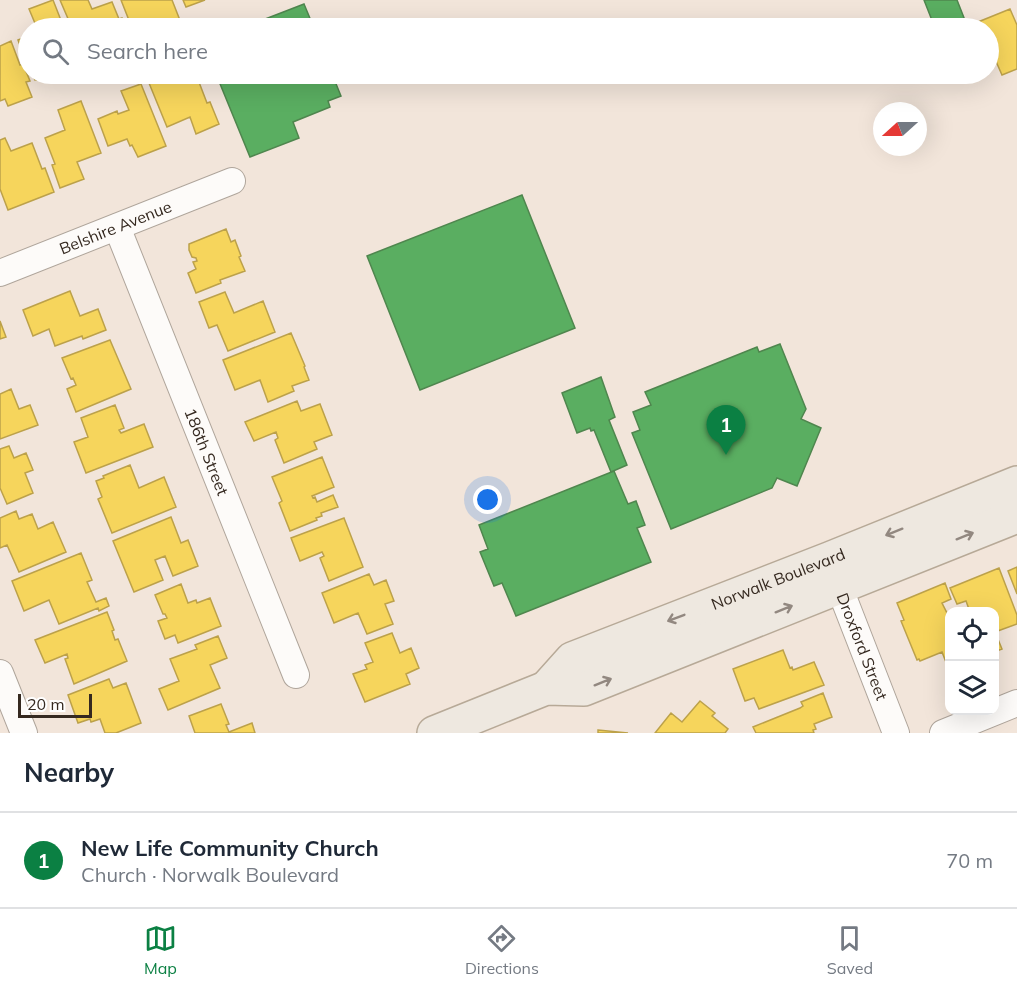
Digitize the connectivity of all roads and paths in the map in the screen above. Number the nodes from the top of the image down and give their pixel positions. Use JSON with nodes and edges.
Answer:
{"nodes":[{"id":1,"x":231,"y":181,"type":"dead end"},
{"id":2,"x":117,"y":227,"type":"junction"},
{"id":3,"x":0,"y":273,"type":"edge"},
{"id":4,"x":1017,"y":483,"type":"edge"},
{"id":5,"x":1017,"y":516,"type":"edge"},
{"id":6,"x":834,"y":573,"type":"junction"},
{"id":7,"x":0,"y":673,"type":"edge"},
{"id":8,"x":296,"y":675,"type":"dead end"},
{"id":9,"x":1017,"y":703,"type":"edge"},
{"id":10,"x":24,"y":733,"type":"edge"},
{"id":11,"x":434,"y":733,"type":"edge"},
{"id":12,"x":896,"y":733,"type":"edge"},
{"id":13,"x":943,"y":733,"type":"edge"}],
"edges":[{"from":1,"to":2,"type":"street","name":"Belshire Avenue"},
{"from":2,"to":3,"type":"street","name":"Belshire Avenue"},
{"from":2,"to":8,"type":"street","name":"186th Street"},
{"from":4,"to":6,"type":"main road","name":"Norwalk Boulevard","one_way":true},
{"from":6,"to":5,"type":"main road","name":"Norwalk Boulevard","one_way":true},
{"from":6,"to":11,"type":"main road","name":"Norwalk Boulevard"},
{"from":6,"to":12,"type":"street","name":"Droxford Street"},
{"from":7,"to":10,"type":"street"},
{"from":9,"to":13,"type":"street"}]}
